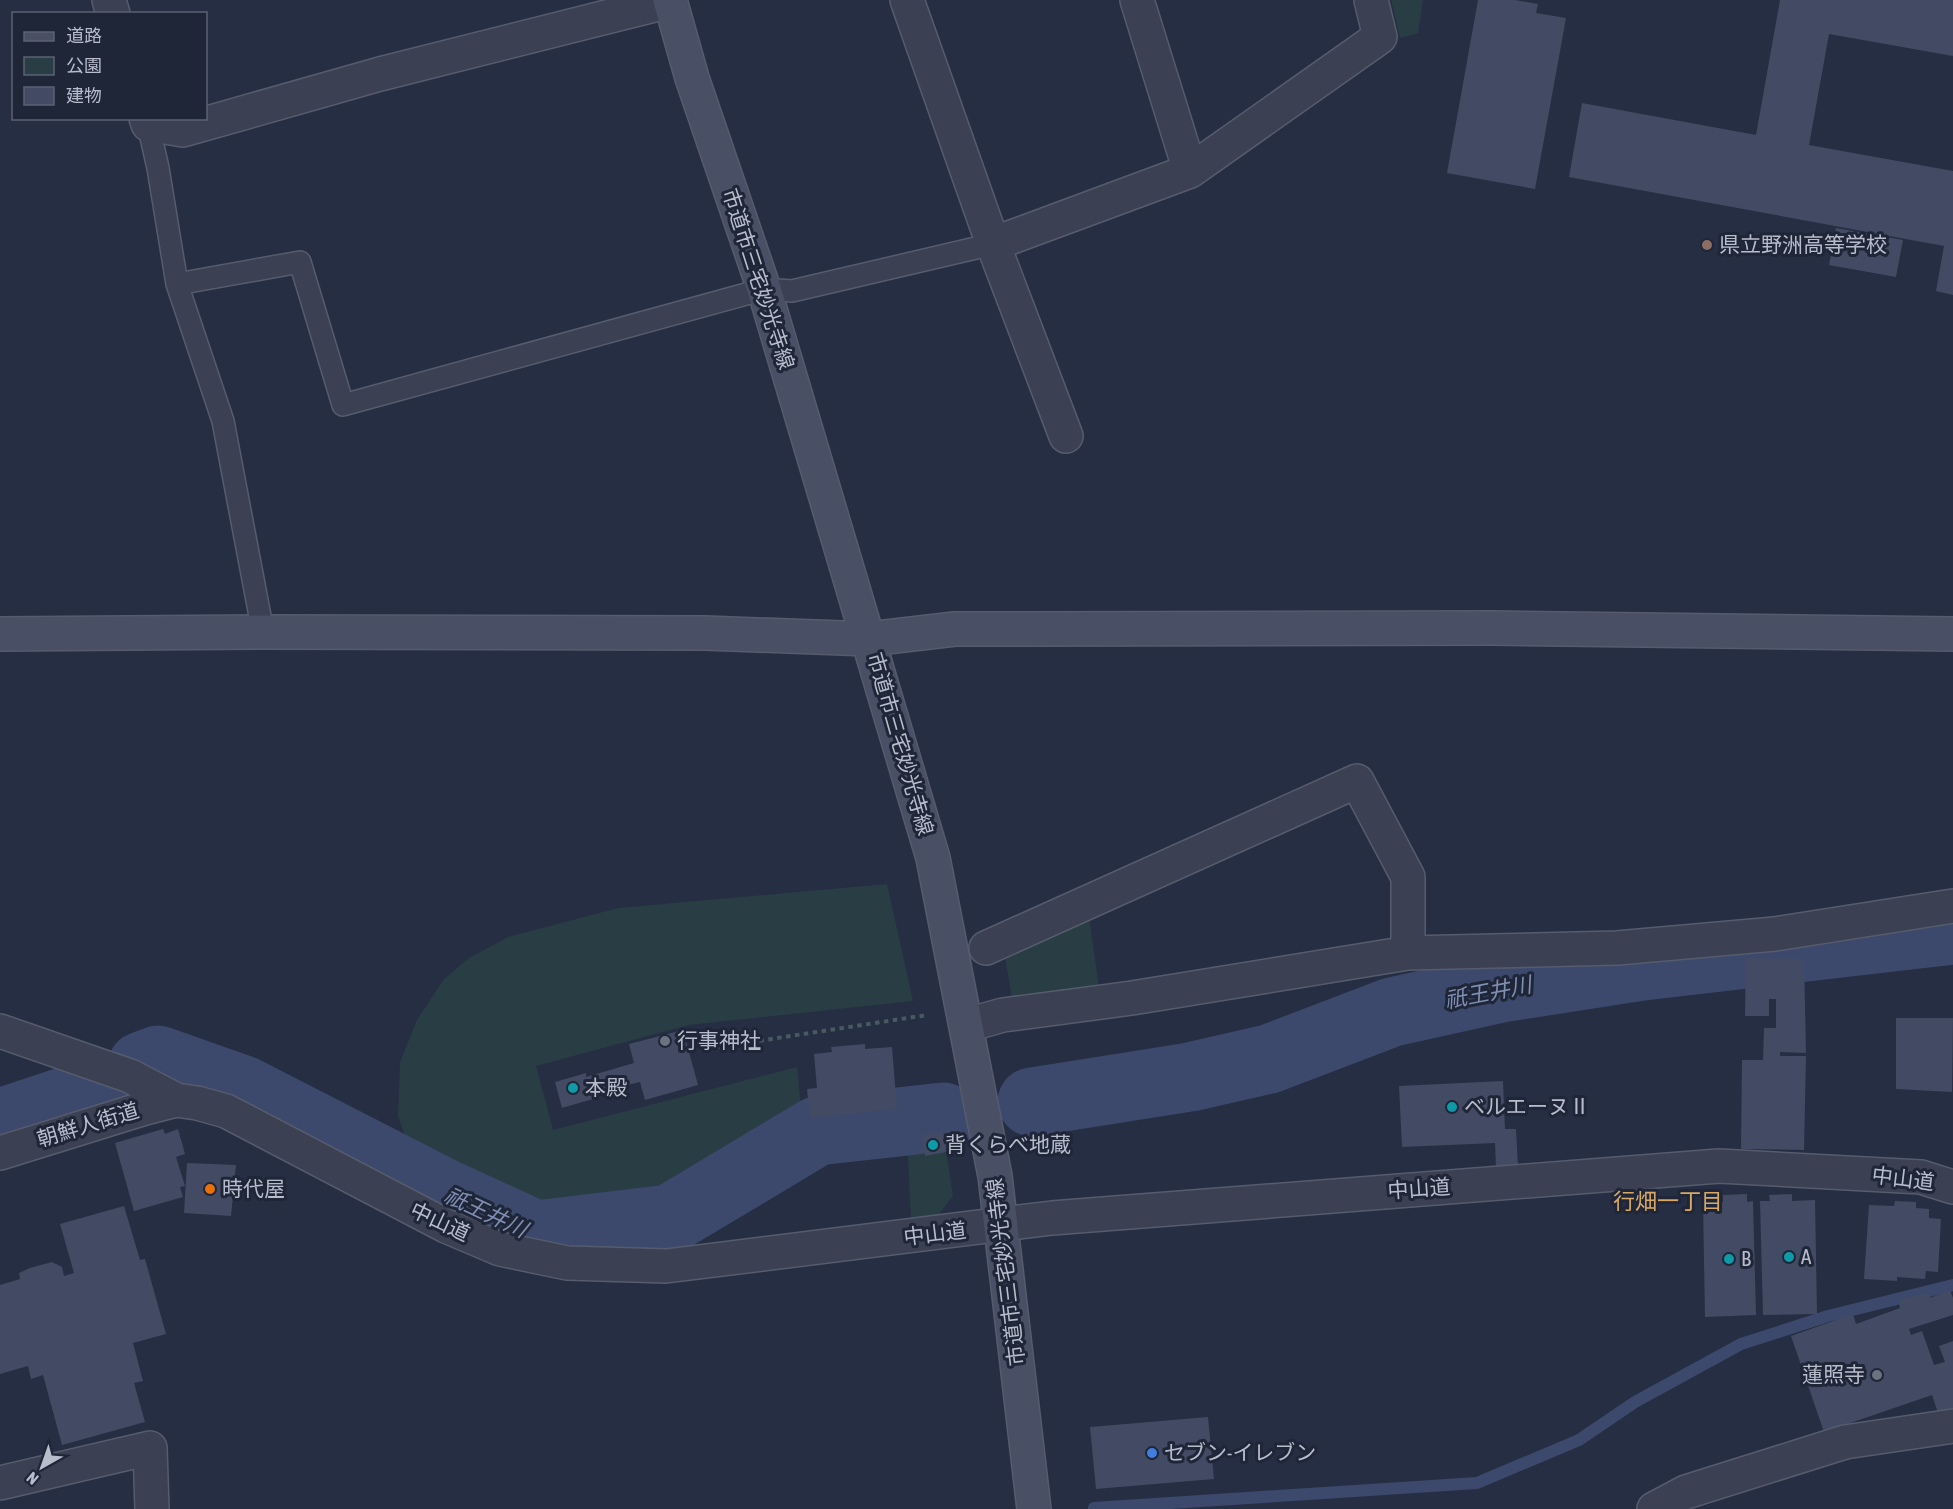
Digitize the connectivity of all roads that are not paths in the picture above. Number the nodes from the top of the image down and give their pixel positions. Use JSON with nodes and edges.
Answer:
{"nodes":[{"id":1,"x":670,"y":0,"type":"edge"},
{"id":2,"x":907,"y":0,"type":"edge"},
{"id":3,"x":1137,"y":0,"type":"edge"},
{"id":4,"x":1371,"y":0,"type":"edge"},
{"id":5,"x":147,"y":121,"type":"edge"},
{"id":6,"x":1190,"y":171,"type":"junction"},
{"id":7,"x":993,"y":244,"type":"junction"},
{"id":8,"x":177,"y":284,"type":"junction"},
{"id":9,"x":764,"y":289,"type":"junction"},
{"id":10,"x":1066,"y":436,"type":"dead end"},
{"id":11,"x":263,"y":632,"type":"junction"},
{"id":12,"x":0,"y":634,"type":"edge"},
{"id":13,"x":1953,"y":634,"type":"edge"},
{"id":14,"x":869,"y":639,"type":"junction"},
{"id":15,"x":1953,"y":906,"type":"edge"},
{"id":16,"x":986,"y":948,"type":"dead end"},
{"id":17,"x":1408,"y":952,"type":"junction"},
{"id":18,"x":968,"y":1025,"type":"junction"},
{"id":19,"x":0,"y":1030,"type":"edge"},
{"id":20,"x":176,"y":1101,"type":"junction"},
{"id":21,"x":0,"y":1153,"type":"edge"},
{"id":22,"x":1953,"y":1187,"type":"edge"},
{"id":23,"x":1000,"y":1226,"type":"junction"},
{"id":24,"x":1953,"y":1426,"type":"edge"},
{"id":25,"x":0,"y":1483,"type":"edge"},
{"id":26,"x":152,"y":1509,"type":"edge"},
{"id":27,"x":1034,"y":1509,"type":"edge"},
{"id":28,"x":1654,"y":1509,"type":"edge"}],
"edges":[{"from":1,"to":5,"type":"street"},
{"from":1,"to":9,"type":"street","name":"市道市三宅妙光寺線"},
{"from":2,"to":7,"type":"street"},
{"from":3,"to":6,"type":"street"},
{"from":4,"to":6,"type":"street"},
{"from":5,"to":8,"type":"lane"},
{"from":6,"to":7,"type":"street"},
{"from":7,"to":9,"type":"lane"},
{"from":7,"to":10,"type":"street"},
{"from":8,"to":9,"type":"lane"},
{"from":8,"to":11,"type":"lane"},
{"from":9,"to":14,"type":"street","name":"市道市三宅妙光寺線"},
{"from":11,"to":12,"type":"street"},
{"from":11,"to":14,"type":"street"},
{"from":13,"to":14,"type":"street"},
{"from":14,"to":18,"type":"street","name":"市道市三宅妙光寺線"},
{"from":15,"to":17,"type":"street"},
{"from":16,"to":17,"type":"street"},
{"from":17,"to":18,"type":"street"},
{"from":18,"to":23,"type":"street","name":"市道市三宅妙光寺線"},
{"from":19,"to":20,"type":"street","name":"中山道"},
{"from":20,"to":21,"type":"street","name":"朝鮮人街道"},
{"from":20,"to":23,"type":"street","name":"中山道"},
{"from":22,"to":23,"type":"street","name":"中山道"},
{"from":23,"to":27,"type":"street","name":"市道市三宅妙光寺線"},
{"from":24,"to":28,"type":"street"},
{"from":25,"to":26,"type":"street"}]}
